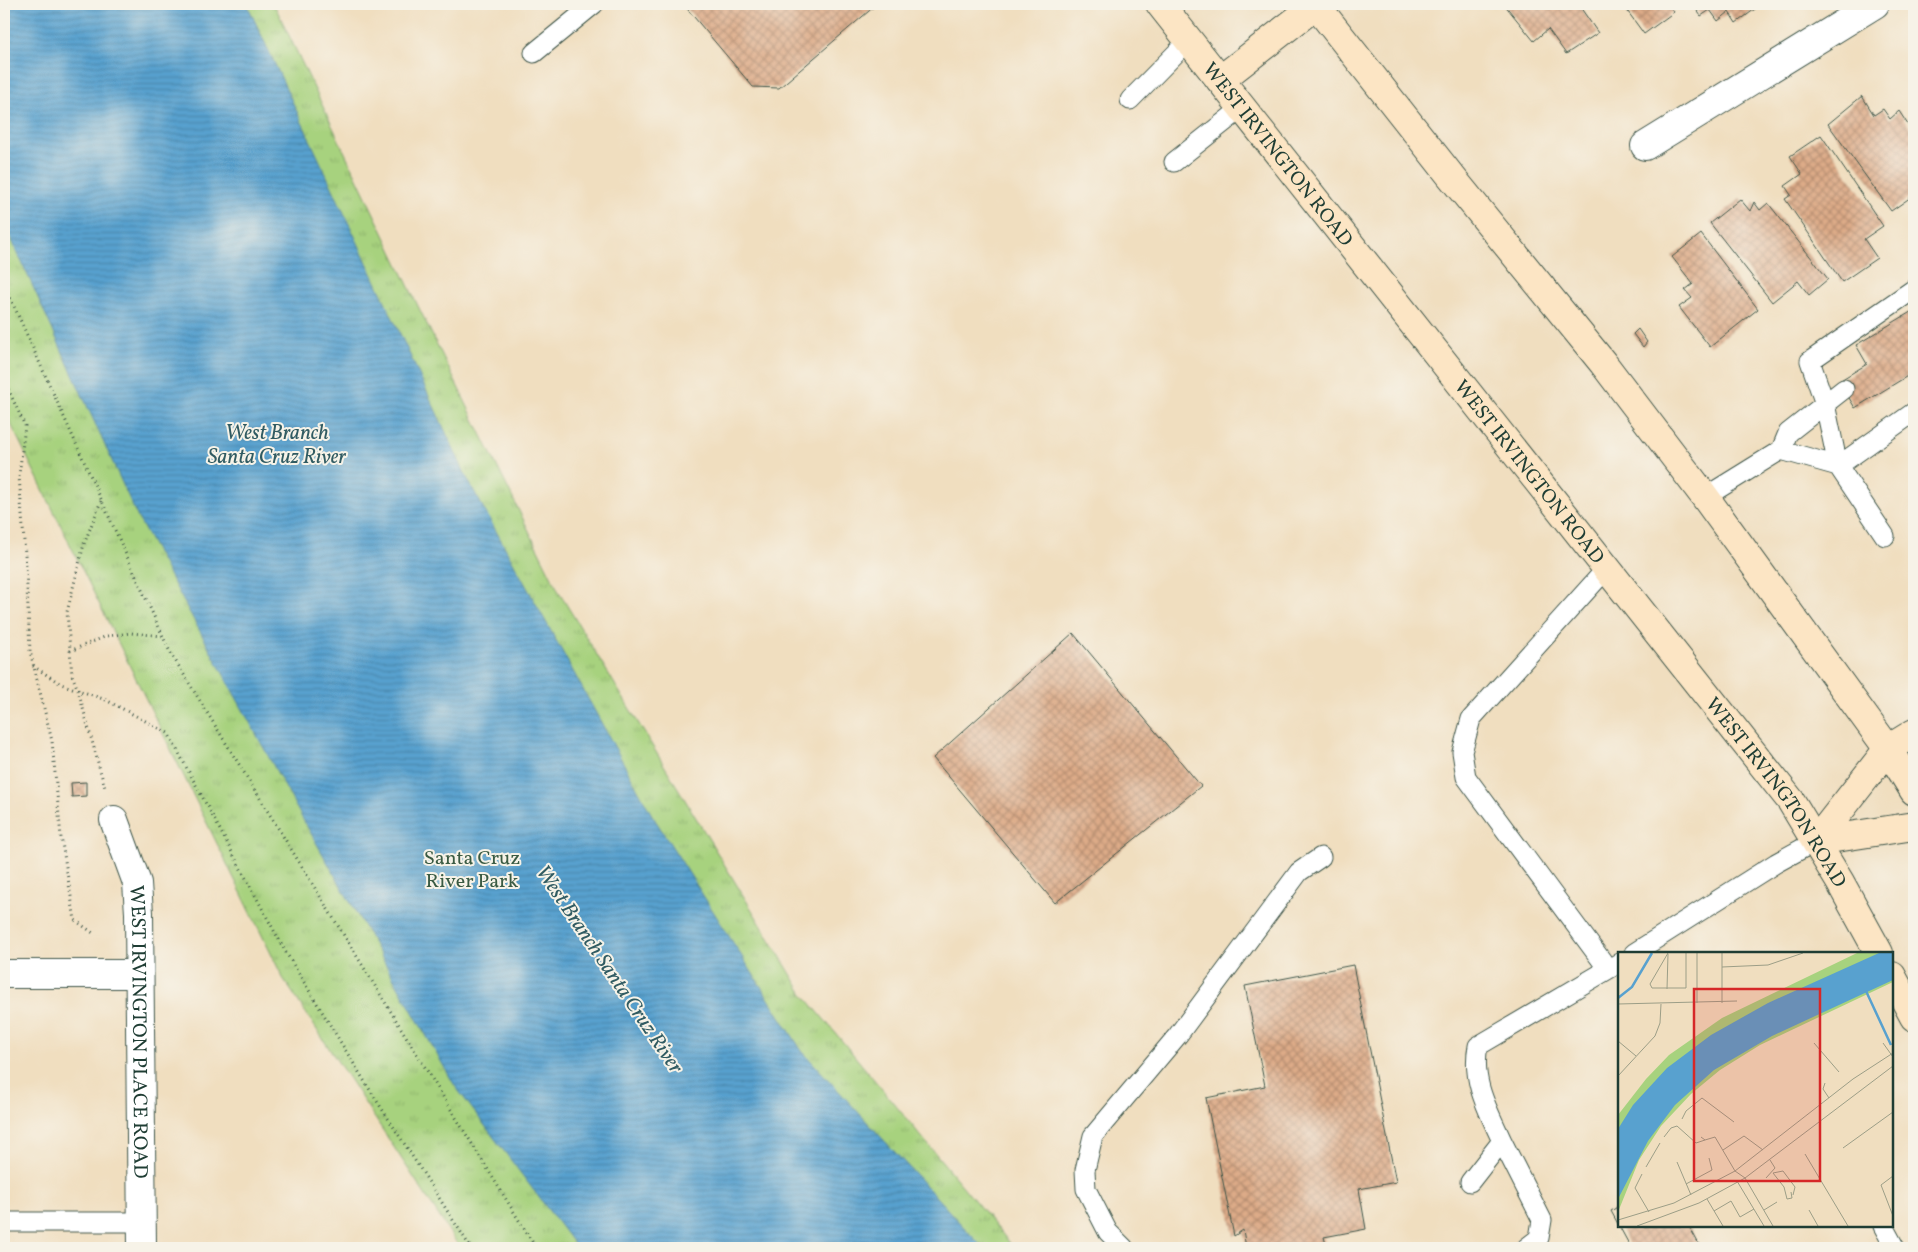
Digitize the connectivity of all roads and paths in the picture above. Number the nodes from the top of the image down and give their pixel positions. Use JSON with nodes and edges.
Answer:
{"nodes":[{"id":1,"x":594,"y":4,"type":"edge"},
{"id":2,"x":1160,"y":4,"type":"edge"},
{"id":3,"x":1315,"y":4,"type":"edge"},
{"id":4,"x":1876,"y":4,"type":"edge"},
{"id":5,"x":1189,"y":40,"type":"junction"},
{"id":6,"x":534,"y":53,"type":"dead end"},
{"id":7,"x":1220,"y":80,"type":"junction"},
{"id":8,"x":1130,"y":100,"type":"dead end"},
{"id":9,"x":1242,"y":108,"type":"junction"},
{"id":10,"x":1645,"y":146,"type":"dead end"},
{"id":11,"x":1174,"y":162,"type":"dead end"},
{"id":12,"x":4,"y":284,"type":"edge"},
{"id":13,"x":1914,"y":289,"type":"edge"},
{"id":14,"x":4,"y":380,"type":"edge"},
{"id":15,"x":1844,"y":389,"type":"dead end"},
{"id":16,"x":1825,"y":404,"type":"junction"},
{"id":17,"x":1914,"y":413,"type":"edge"},
{"id":18,"x":1781,"y":450,"type":"junction"},
{"id":19,"x":1838,"y":466,"type":"junction"},
{"id":20,"x":1705,"y":497,"type":"junction"},
{"id":21,"x":102,"y":501,"type":"junction"},
{"id":22,"x":1885,"y":536,"type":"dead end"},
{"id":23,"x":1607,"y":568,"type":"junction"},
{"id":24,"x":162,"y":636,"type":"junction"},
{"id":25,"x":70,"y":651,"type":"junction"},
{"id":26,"x":33,"y":666,"type":"junction"},
{"id":27,"x":78,"y":690,"type":"junction"},
{"id":28,"x":1914,"y":733,"type":"edge"},
{"id":29,"x":1888,"y":749,"type":"junction"},
{"id":30,"x":1914,"y":791,"type":"edge"},
{"id":31,"x":114,"y":820,"type":"joint"},
{"id":32,"x":1914,"y":826,"type":"edge"},
{"id":33,"x":1816,"y":841,"type":"junction"},
{"id":34,"x":1321,"y":857,"type":"dead end"},
{"id":35,"x":93,"y":932,"type":"dead end"},
{"id":36,"x":1636,"y":952,"type":"edge"},
{"id":37,"x":1878,"y":952,"type":"edge"},
{"id":38,"x":1615,"y":968,"type":"edge"},
{"id":39,"x":4,"y":974,"type":"edge"},
{"id":40,"x":139,"y":974,"type":"junction"},
{"id":41,"x":1893,"y":978,"type":"edge"},
{"id":42,"x":1914,"y":1017,"type":"edge"},
{"id":43,"x":1502,"y":1141,"type":"junction"},
{"id":44,"x":1470,"y":1182,"type":"dead end"},
{"id":45,"x":4,"y":1222,"type":"edge"},
{"id":46,"x":1884,"y":1227,"type":"edge"},
{"id":47,"x":142,"y":1235,"type":"edge"},
{"id":48,"x":471,"y":1248,"type":"edge"},
{"id":49,"x":536,"y":1248,"type":"edge"},
{"id":50,"x":1124,"y":1248,"type":"edge"},
{"id":51,"x":1526,"y":1248,"type":"edge"},
{"id":52,"x":1895,"y":1248,"type":"edge"}],
"edges":[{"from":1,"to":6,"type":"lane"},
{"from":2,"to":5,"type":"main road","name":"WEST IRVINGTON ROAD"},
{"from":3,"to":7,"type":"main road"},
{"from":3,"to":20,"type":"main road"},
{"from":4,"to":10,"type":"street"},
{"from":5,"to":7,"type":"main road","name":"WEST IRVINGTON ROAD"},
{"from":5,"to":8,"type":"lane"},
{"from":7,"to":9,"type":"main road","name":"WEST IRVINGTON ROAD"},
{"from":9,"to":11,"type":"lane"},
{"from":9,"to":23,"type":"main road","name":"WEST IRVINGTON ROAD"},
{"from":12,"to":21,"type":"path"},
{"from":13,"to":16,"type":"lane"},
{"from":14,"to":26,"type":"path"},
{"from":15,"to":16,"type":"lane"},
{"from":16,"to":18,"type":"lane"},
{"from":16,"to":19,"type":"lane"},
{"from":17,"to":19,"type":"lane"},
{"from":18,"to":19,"type":"lane"},
{"from":18,"to":20,"type":"lane"},
{"from":19,"to":22,"type":"lane"},
{"from":20,"to":29,"type":"main road"},
{"from":21,"to":24,"type":"path"},
{"from":21,"to":25,"type":"path"},
{"from":23,"to":33,"type":"main road","name":"WEST IRVINGTON ROAD"},
{"from":23,"to":38,"type":"lane"},
{"from":24,"to":25,"type":"path"},
{"from":24,"to":49,"type":"path"},
{"from":25,"to":27,"type":"path"},
{"from":26,"to":27,"type":"path"},
{"from":26,"to":35,"type":"path"},
{"from":27,"to":31,"type":"path"},
{"from":27,"to":48,"type":"path"},
{"from":28,"to":29,"type":"main road"},
{"from":29,"to":30,"type":"main road"},
{"from":29,"to":33,"type":"main road"},
{"from":31,"to":40,"type":"street","name":"WEST IRVINGTON PLACE ROAD"},
{"from":32,"to":33,"type":"main road"},
{"from":33,"to":36,"type":"lane"},
{"from":33,"to":37,"type":"main road","name":"WEST IRVINGTON ROAD"},
{"from":34,"to":50,"type":"lane"},
{"from":38,"to":43,"type":"lane"},
{"from":39,"to":40,"type":"street"},
{"from":40,"to":47,"type":"street","name":"WEST IRVINGTON PLACE ROAD"},
{"from":41,"to":42,"type":"main road"},
{"from":43,"to":44,"type":"lane"},
{"from":43,"to":51,"type":"lane"},
{"from":45,"to":47,"type":"lane"},
{"from":46,"to":52,"type":"lane"}]}
